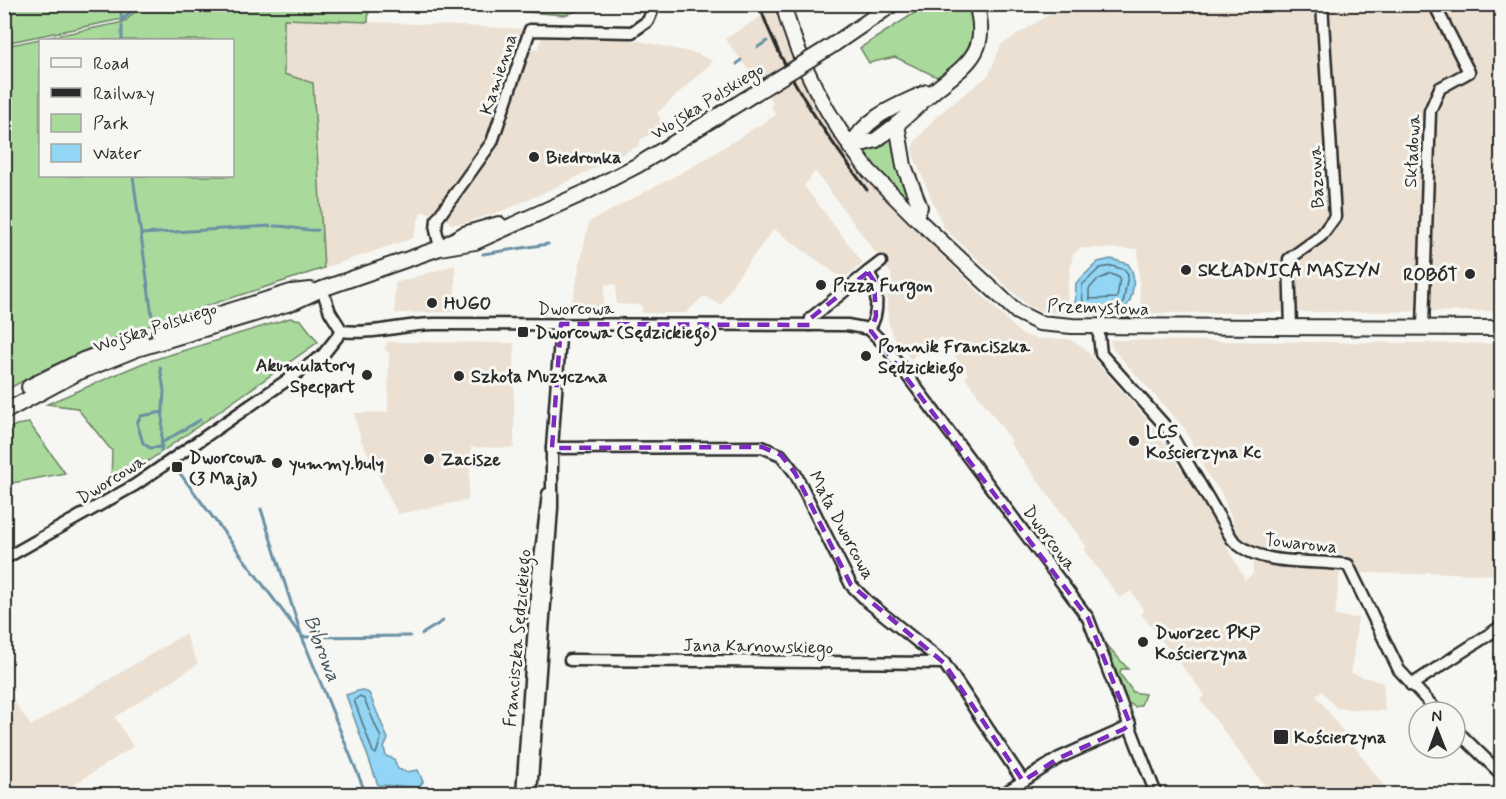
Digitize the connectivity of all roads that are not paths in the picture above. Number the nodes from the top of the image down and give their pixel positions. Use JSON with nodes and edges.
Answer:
{"nodes":[{"id":1,"x":655,"y":4,"type":"edge"},
{"id":2,"x":783,"y":4,"type":"edge"},
{"id":3,"x":893,"y":4,"type":"edge"},
{"id":4,"x":976,"y":4,"type":"edge"},
{"id":5,"x":1322,"y":4,"type":"edge"},
{"id":6,"x":1434,"y":4,"type":"edge"},
{"id":7,"x":940,"y":87,"type":"junction"},
{"id":8,"x":897,"y":124,"type":"junction"},
{"id":9,"x":850,"y":147,"type":"junction"},
{"id":10,"x":915,"y":218,"type":"junction"},
{"id":11,"x":440,"y":248,"type":"junction"},
{"id":12,"x":881,"y":262,"type":"dead end"},
{"id":13,"x":868,"y":272,"type":"junction"},
{"id":14,"x":322,"y":289,"type":"junction"},
{"id":15,"x":561,"y":324,"type":"junction"},
{"id":16,"x":810,"y":325,"type":"junction"},
{"id":17,"x":1098,"y":326,"type":"junction"},
{"id":18,"x":1291,"y":327,"type":"junction"},
{"id":19,"x":1423,"y":327,"type":"junction"},
{"id":20,"x":1502,"y":328,"type":"edge"},
{"id":21,"x":869,"y":330,"type":"junction"},
{"id":22,"x":342,"y":331,"type":"junction"},
{"id":23,"x":4,"y":402,"type":"edge"},
{"id":24,"x":4,"y":412,"type":"edge"},
{"id":25,"x":552,"y":448,"type":"junction"},
{"id":26,"x":550,"y":485,"type":"junction"},
{"id":27,"x":4,"y":559,"type":"edge"},
{"id":28,"x":1502,"y":626,"type":"edge"},
{"id":29,"x":570,"y":660,"type":"dead end"},
{"id":30,"x":944,"y":663,"type":"junction"},
{"id":31,"x":1411,"y":685,"type":"junction"},
{"id":32,"x":1426,"y":700,"type":"edge"},
{"id":33,"x":1130,"y":724,"type":"junction"},
{"id":34,"x":1467,"y":741,"type":"edge"},
{"id":35,"x":1502,"y":775,"type":"edge"},
{"id":36,"x":1023,"y":781,"type":"junction"},
{"id":37,"x":522,"y":795,"type":"edge"},
{"id":38,"x":531,"y":795,"type":"edge"},
{"id":39,"x":1003,"y":795,"type":"edge"},
{"id":40,"x":1156,"y":795,"type":"edge"}],
"edges":[{"from":1,"to":11,"type":"street","name":"Kamienna"},
{"from":2,"to":9,"type":"main road","name":"Przemysłowa"},
{"from":3,"to":11,"type":"main road","name":"Wojska Polskiego","bridge":true},
{"from":4,"to":7,"type":"main road"},
{"from":5,"to":18,"type":"street","name":"Bazowa"},
{"from":6,"to":19,"type":"street","name":"Składowa"},
{"from":7,"to":8,"type":"main road"},
{"from":7,"to":9,"type":"main road"},
{"from":8,"to":9,"type":"main road"},
{"from":8,"to":10,"type":"main road"},
{"from":9,"to":10,"type":"main road","name":"Przemysłowa"},
{"from":10,"to":17,"type":"main road","name":"Przemysłowa"},
{"from":11,"to":14,"type":"main road","name":"Wojska Polskiego"},
{"from":12,"to":13,"type":"street"},
{"from":13,"to":16,"type":"street"},
{"from":13,"to":21,"type":"street"},
{"from":14,"to":22,"type":"street"},
{"from":14,"to":23,"type":"main road","name":"Wojska Polskiego"},
{"from":14,"to":24,"type":"main road","name":"Wojska Polskiego"},
{"from":15,"to":16,"type":"street","name":"Dworcowa"},
{"from":15,"to":22,"type":"street","name":"Dworcowa"},
{"from":15,"to":25,"type":"street","name":"Franciszka Sędzickiego"},
{"from":16,"to":21,"type":"street","name":"Dworcowa"},
{"from":17,"to":18,"type":"main road","name":"Przemysłowa"},
{"from":17,"to":31,"type":"street","name":"Towarowa"},
{"from":18,"to":19,"type":"main road","name":"Przemysłowa"},
{"from":19,"to":20,"type":"main road","name":"Przemysłowa"},
{"from":21,"to":33,"type":"street","name":"Dworcowa"},
{"from":22,"to":27,"type":"street","name":"Dworcowa"},
{"from":25,"to":26,"type":"street","name":"Franciszka Sędzickiego"},
{"from":25,"to":30,"type":"street","name":"Mała Dworcowa"},
{"from":26,"to":37,"type":"street","name":"Franciszka Sędzickiego"},
{"from":26,"to":38,"type":"street","name":"Franciszka Sędzickiego"},
{"from":28,"to":31,"type":"street"},
{"from":29,"to":30,"type":"street","name":"Jana Karnowskiego"},
{"from":30,"to":36,"type":"street","name":"Mała Dworcowa"},
{"from":31,"to":32,"type":"street","name":"Towarowa"},
{"from":33,"to":36,"type":"street"},
{"from":33,"to":40,"type":"street","name":"Dworcowa"},
{"from":34,"to":35,"type":"street"},
{"from":36,"to":39,"type":"street"}]}
